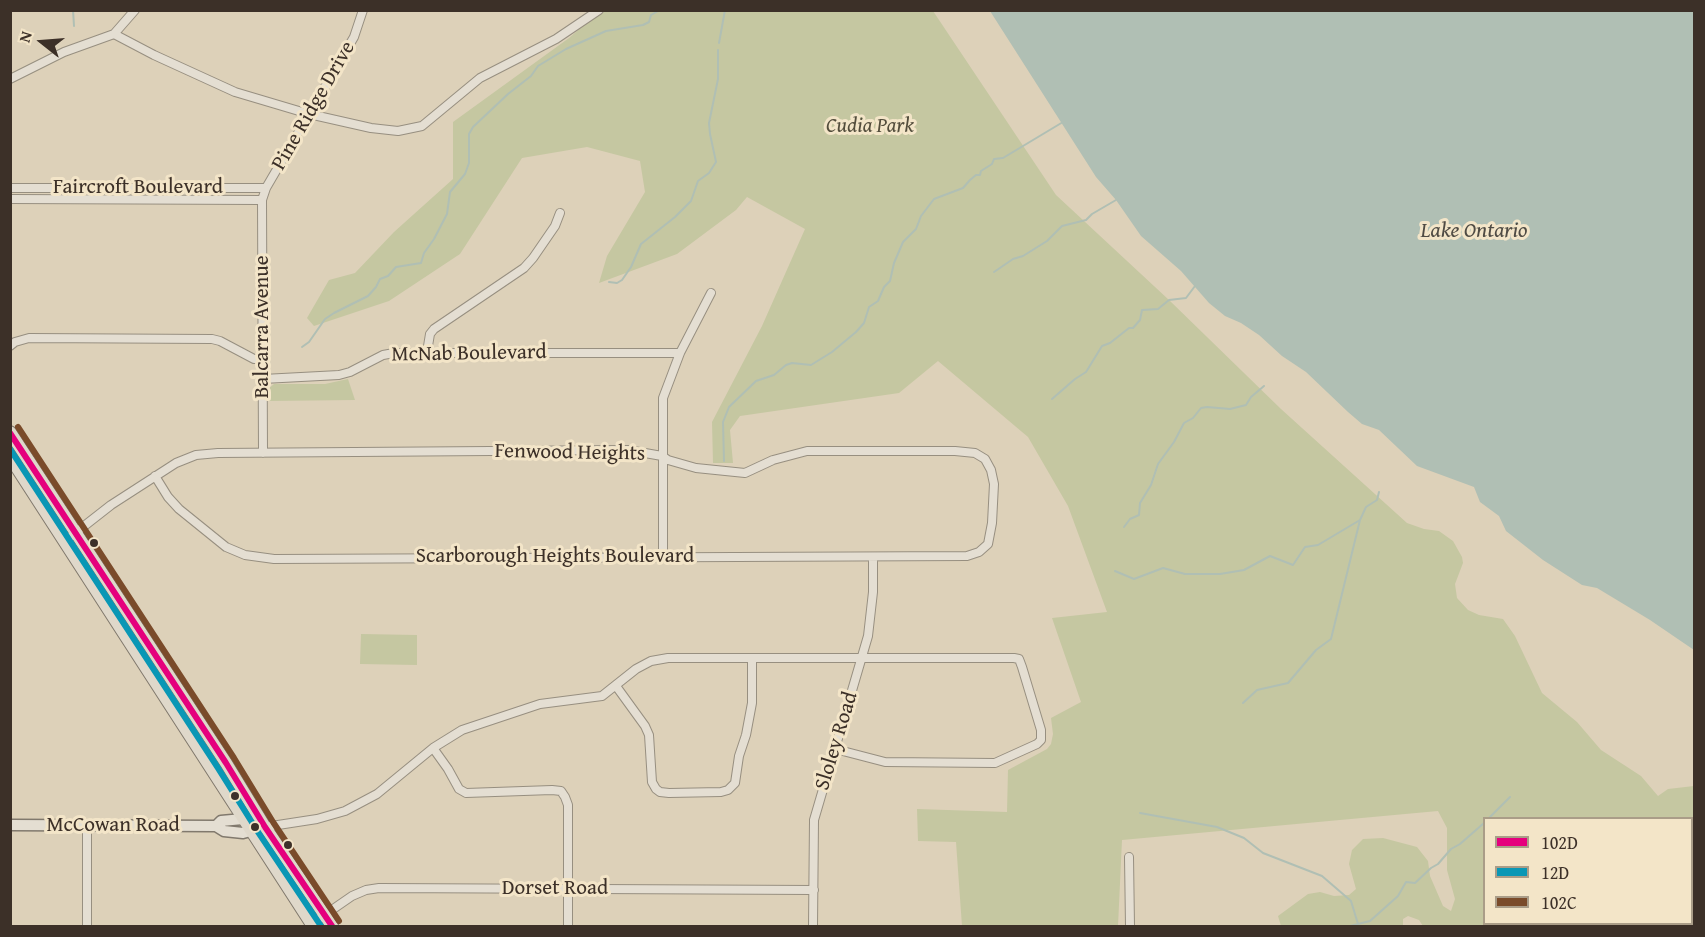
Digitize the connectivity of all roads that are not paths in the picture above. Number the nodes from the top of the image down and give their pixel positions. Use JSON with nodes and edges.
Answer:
{"nodes":[{"id":1,"x":135,"y":10,"type":"edge"},
{"id":2,"x":363,"y":10,"type":"edge"},
{"id":3,"x":599,"y":10,"type":"edge"},
{"id":4,"x":114,"y":34,"type":"junction"},
{"id":5,"x":10,"y":79,"type":"edge"},
{"id":6,"x":309,"y":114,"type":"junction"},
{"id":7,"x":10,"y":188,"type":"edge"},
{"id":8,"x":266,"y":188,"type":"junction"},
{"id":9,"x":10,"y":199,"type":"edge"},
{"id":10,"x":262,"y":200,"type":"junction"},
{"id":11,"x":560,"y":213,"type":"dead end"},
{"id":12,"x":711,"y":293,"type":"dead end"},
{"id":13,"x":10,"y":346,"type":"edge"},
{"id":14,"x":427,"y":352,"type":"junction"},
{"id":15,"x":680,"y":353,"type":"junction"},
{"id":16,"x":263,"y":359,"type":"junction"},
{"id":17,"x":263,"y":379,"type":"junction"},
{"id":18,"x":10,"y":432,"type":"edge"},
{"id":19,"x":263,"y":453,"type":"junction"},
{"id":20,"x":662,"y":456,"type":"junction"},
{"id":21,"x":12,"y":463,"type":"edge"},
{"id":22,"x":155,"y":476,"type":"junction"},
{"id":23,"x":75,"y":531,"type":"junction"},
{"id":24,"x":65,"y":541,"type":"junction"},
{"id":25,"x":985,"y":547,"type":"joint"},
{"id":26,"x":663,"y":556,"type":"junction"},
{"id":27,"x":873,"y":558,"type":"junction"},
{"id":28,"x":752,"y":658,"type":"junction"},
{"id":29,"x":862,"y":658,"type":"junction"},
{"id":30,"x":616,"y":687,"type":"junction"},
{"id":31,"x":433,"y":748,"type":"junction"},
{"id":32,"x":835,"y":749,"type":"junction"},
{"id":33,"x":243,"y":819,"type":"junction"},
{"id":34,"x":10,"y":825,"type":"edge"},
{"id":35,"x":87,"y":826,"type":"junction"},
{"id":36,"x":216,"y":826,"type":"junction"},
{"id":37,"x":266,"y":827,"type":"junction"},
{"id":38,"x":252,"y":831,"type":"junction"},
{"id":39,"x":1129,"y":856,"type":"dead end"},
{"id":40,"x":568,"y":889,"type":"junction"},
{"id":41,"x":814,"y":890,"type":"junction"},
{"id":42,"x":325,"y":915,"type":"junction"},
{"id":43,"x":311,"y":926,"type":"edge"},
{"id":44,"x":87,"y":927,"type":"edge"},
{"id":45,"x":332,"y":927,"type":"edge"},
{"id":46,"x":568,"y":927,"type":"edge"},
{"id":47,"x":813,"y":927,"type":"edge"},
{"id":48,"x":1130,"y":927,"type":"edge"}],
"edges":[{"from":1,"to":4,"type":"street"},
{"from":2,"to":6,"type":"street","name":"Pine Ridge Drive"},
{"from":3,"to":6,"type":"street"},
{"from":4,"to":5,"type":"street"},
{"from":4,"to":6,"type":"street"},
{"from":6,"to":8,"type":"street","name":"Pine Ridge Drive"},
{"from":7,"to":8,"type":"street","name":"Faircroft Boulevard"},
{"from":8,"to":10,"type":"street","name":"Pine Ridge Drive"},
{"from":9,"to":10,"type":"street","name":"Faircroft Boulevard"},
{"from":10,"to":16,"type":"street","name":"Balcarra Avenue"},
{"from":11,"to":14,"type":"street"},
{"from":12,"to":15,"type":"street"},
{"from":13,"to":16,"type":"street"},
{"from":14,"to":15,"type":"street","name":"McNab Boulevard"},
{"from":14,"to":17,"type":"street","name":"McNab Boulevard"},
{"from":15,"to":20,"type":"street"},
{"from":16,"to":17,"type":"street","name":"Balcarra Avenue"},
{"from":17,"to":19,"type":"street","name":"Balcarra Avenue"},
{"from":18,"to":23,"type":"main road"},
{"from":19,"to":20,"type":"street","name":"Fenwood Heights"},
{"from":19,"to":22,"type":"street","name":"Fenwood Heights"},
{"from":20,"to":25,"type":"street","name":"Fenwood Heights"},
{"from":20,"to":26,"type":"street"},
{"from":21,"to":24,"type":"main road"},
{"from":22,"to":23,"type":"street","name":"Fenwood Heights"},
{"from":22,"to":26,"type":"street","name":"Scarborough Heights Boulevard"},
{"from":23,"to":24,"type":"street","name":"Fenwood Heights"},
{"from":23,"to":37,"type":"main road"},
{"from":24,"to":33,"type":"main road"},
{"from":25,"to":27,"type":"street","name":"Scarborough Heights Boulevard"},
{"from":26,"to":27,"type":"street","name":"Scarborough Heights Boulevard"},
{"from":27,"to":29,"type":"street","name":"Sloley Road"},
{"from":28,"to":29,"type":"street"},
{"from":28,"to":30,"type":"street"},
{"from":28,"to":30,"type":"street"},
{"from":29,"to":32,"type":"street","name":"Sloley Road"},
{"from":29,"to":32,"type":"street"},
{"from":30,"to":31,"type":"street"},
{"from":31,"to":37,"type":"street"},
{"from":31,"to":40,"type":"street"},
{"from":32,"to":41,"type":"street","name":"Sloley Road"},
{"from":33,"to":36,"type":"street","name":"McCowan Road"},
{"from":33,"to":37,"type":"street"},
{"from":33,"to":38,"type":"main road"},
{"from":34,"to":35,"type":"street","name":"McCowan Road"},
{"from":35,"to":36,"type":"street","name":"McCowan Road"},
{"from":35,"to":44,"type":"street"},
{"from":36,"to":38,"type":"street","name":"McCowan Road"},
{"from":37,"to":38,"type":"street","name":"McCowan Road"},
{"from":37,"to":42,"type":"main road"},
{"from":38,"to":43,"type":"main road"},
{"from":39,"to":48,"type":"street"},
{"from":40,"to":41,"type":"street","name":"Dorset Road"},
{"from":40,"to":42,"type":"street","name":"Dorset Road"},
{"from":40,"to":46,"type":"street"},
{"from":41,"to":47,"type":"street","name":"Sloley Road"},
{"from":42,"to":43,"type":"street","name":"Dorset Road"},
{"from":42,"to":45,"type":"main road"}]}
